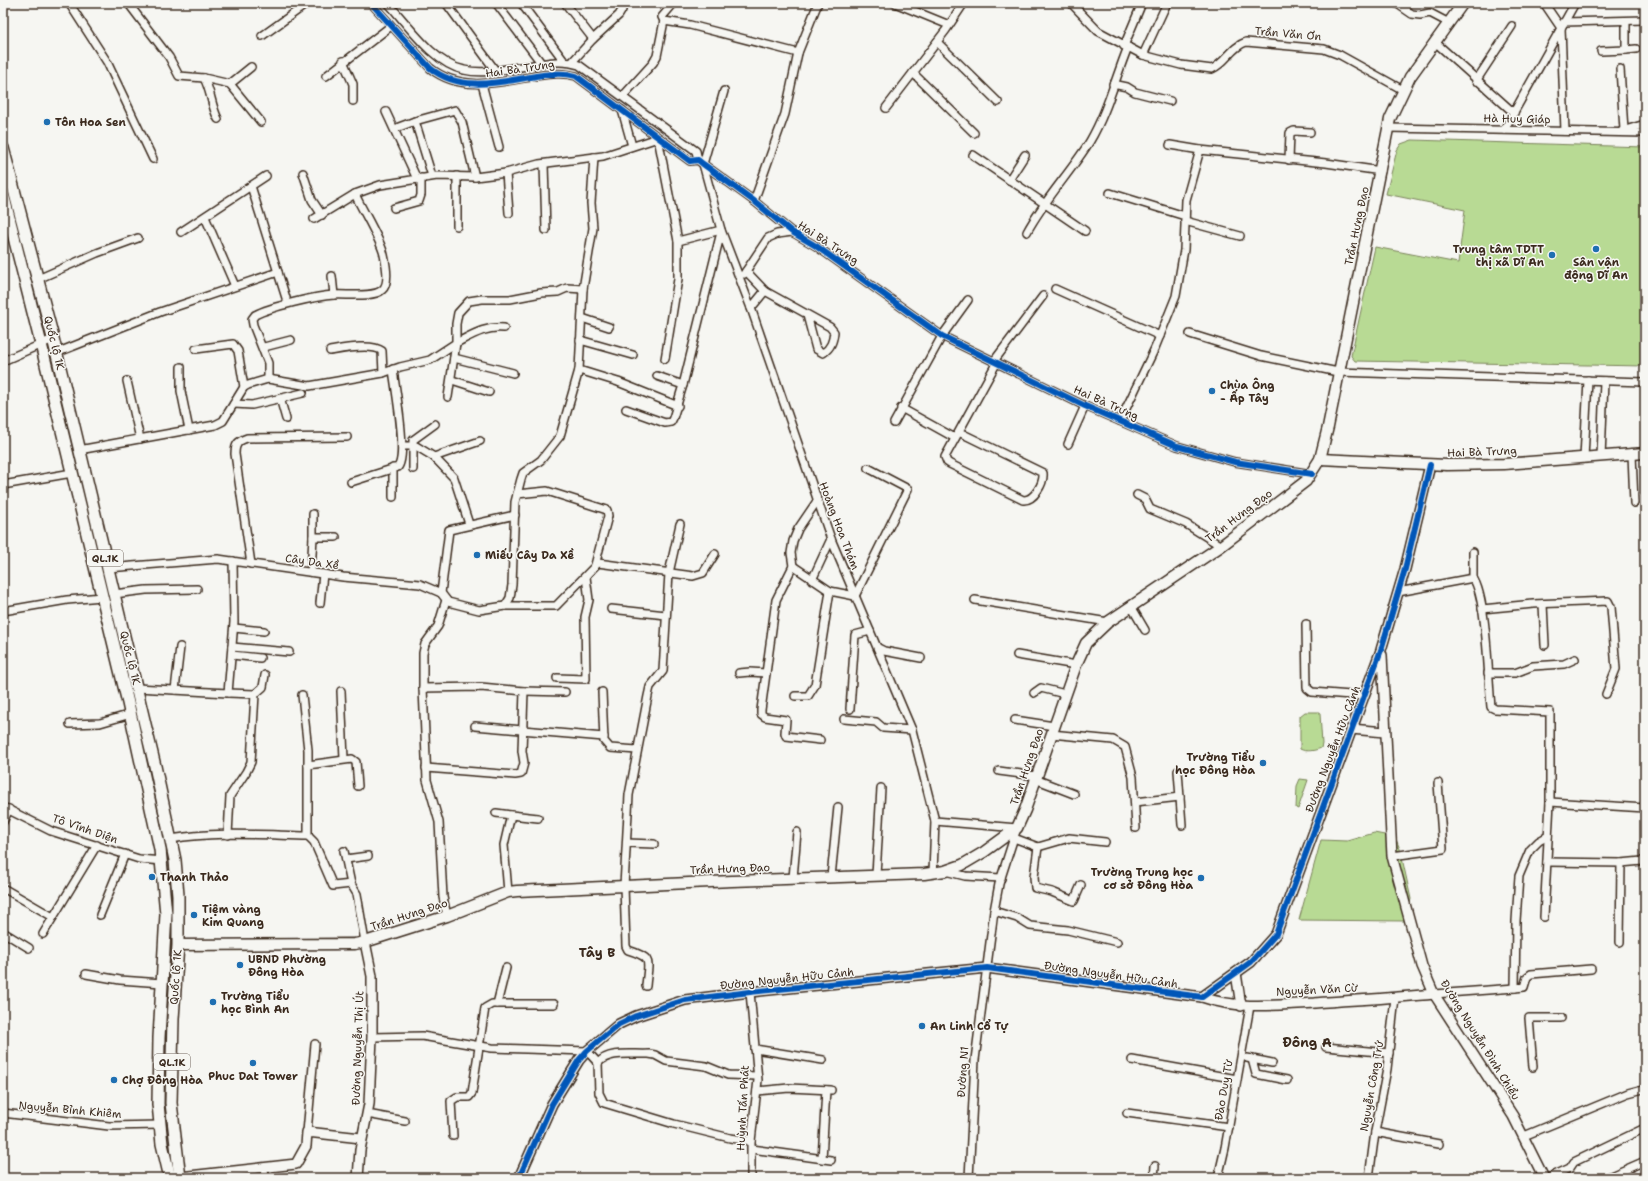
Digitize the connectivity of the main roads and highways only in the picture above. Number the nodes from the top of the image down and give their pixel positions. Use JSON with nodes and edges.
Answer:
{"nodes":[{"id":1,"x":1463,"y":3,"type":"edge"},
{"id":2,"x":3,"y":148,"type":"edge"},
{"id":3,"x":3,"y":194,"type":"edge"},
{"id":4,"x":1645,"y":453,"type":"edge"},
{"id":5,"x":1320,"y":460,"type":"junction"},
{"id":6,"x":175,"y":860,"type":"junction"},
{"id":7,"x":162,"y":862,"type":"junction"},
{"id":8,"x":166,"y":945,"type":"junction"},
{"id":9,"x":178,"y":945,"type":"junction"},
{"id":10,"x":172,"y":1124,"type":"junction"},
{"id":11,"x":160,"y":1125,"type":"junction"},
{"id":12,"x":177,"y":1178,"type":"edge"}],
"edges":[{"from":1,"to":5,"type":"main road","name":"Trần Hưng Đạo"},
{"from":2,"to":6,"type":"main road","name":"Quốc lộ 1K","number":"QL.1K"},
{"from":3,"to":7,"type":"main road","name":"Quốc lộ 1K","number":"QL.1K"},
{"from":4,"to":5,"type":"main road","name":"Hai Bà Trưng"},
{"from":5,"to":9,"type":"main road","name":"Trần Hưng Đạo"},
{"from":6,"to":7,"type":"main road"},
{"from":6,"to":9,"type":"main road","name":"Quốc lộ 1K","number":"QL.1K"},
{"from":7,"to":8,"type":"main road","name":"Quốc lộ 1K","number":"QL.1K"},
{"from":8,"to":9,"type":"main road"},
{"from":8,"to":11,"type":"main road","name":"Quốc lộ 1K","number":"QL.1K"},
{"from":9,"to":10,"type":"main road","name":"Quốc lộ 1K","number":"QL.1K"},
{"from":10,"to":11,"type":"main road"},
{"from":10,"to":12,"type":"main road","name":"Quốc lộ 1K","number":"QL.1K"},
{"from":11,"to":12,"type":"main road","name":"Quốc lộ 1K","number":"QL.1K"}]}
